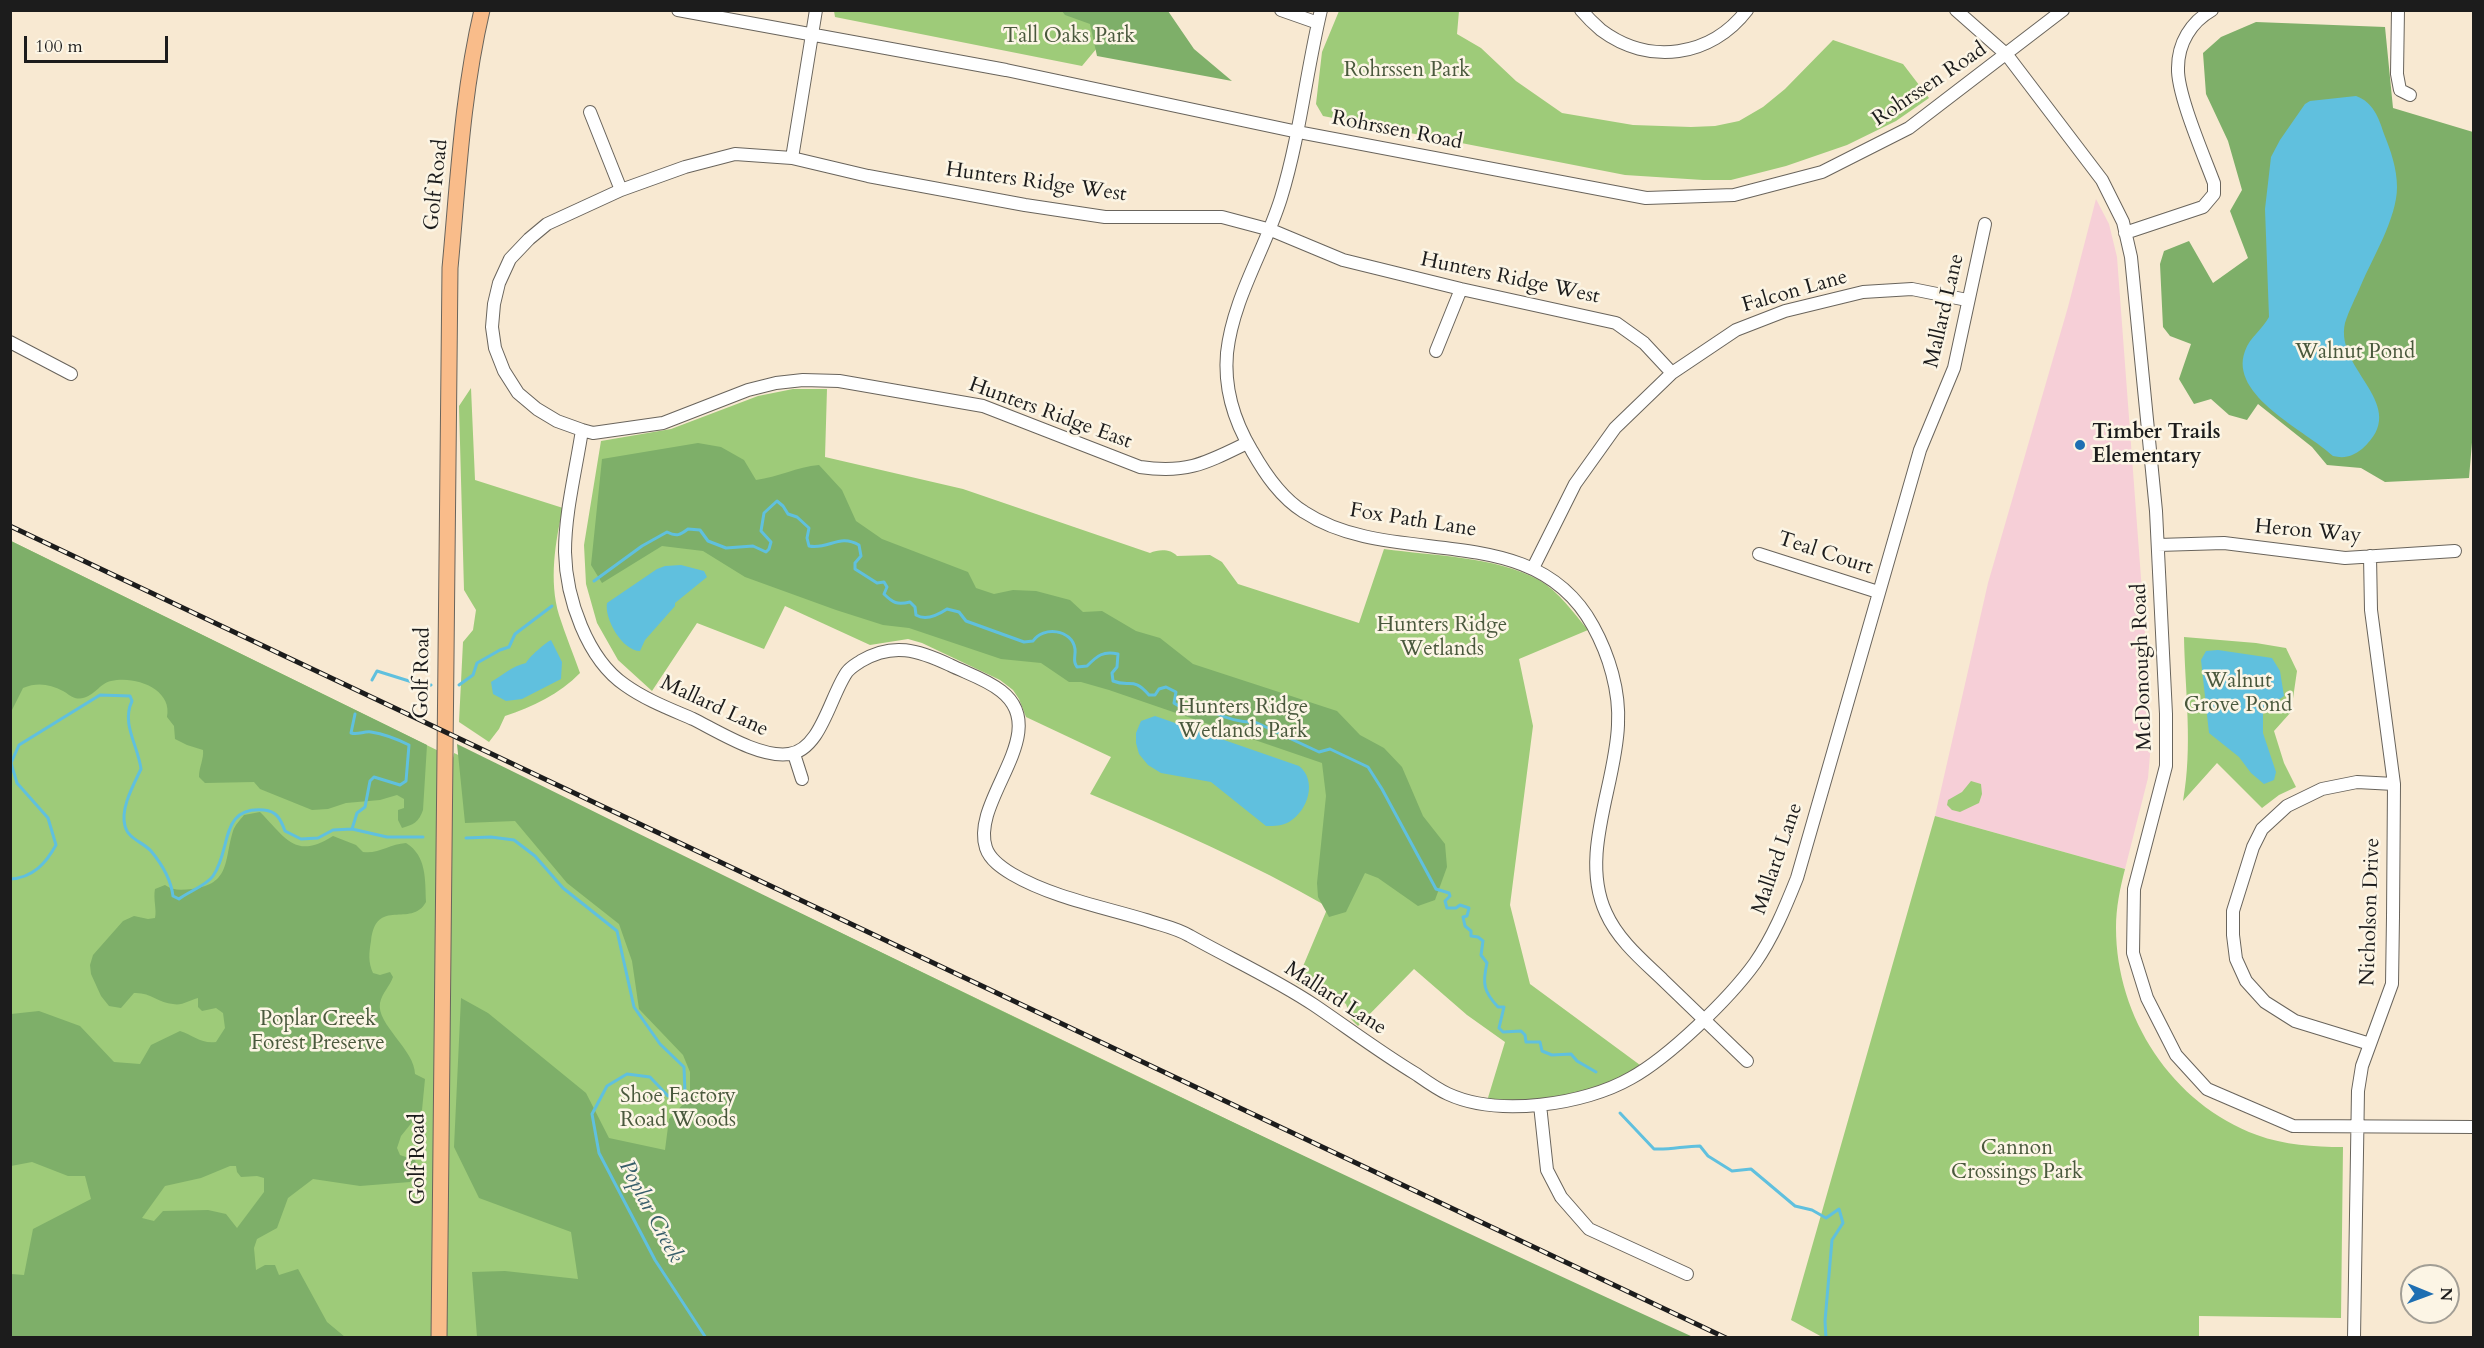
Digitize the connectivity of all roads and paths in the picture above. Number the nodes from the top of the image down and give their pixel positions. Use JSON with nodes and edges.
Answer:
{"nodes":[{"id":1,"x":482,"y":10,"type":"edge"},
{"id":2,"x":678,"y":10,"type":"edge"},
{"id":3,"x":816,"y":10,"type":"edge"},
{"id":4,"x":1281,"y":10,"type":"edge"},
{"id":5,"x":1321,"y":10,"type":"edge"},
{"id":6,"x":1581,"y":10,"type":"edge"},
{"id":7,"x":1747,"y":10,"type":"edge"},
{"id":8,"x":1956,"y":10,"type":"edge"},
{"id":9,"x":2063,"y":10,"type":"edge"},
{"id":10,"x":2212,"y":10,"type":"edge"},
{"id":11,"x":2398,"y":10,"type":"edge"},
{"id":12,"x":1318,"y":23,"type":"junction"},
{"id":13,"x":813,"y":34,"type":"junction"},
{"id":14,"x":2007,"y":55,"type":"junction"},
{"id":15,"x":2410,"y":95,"type":"dead end"},
{"id":16,"x":590,"y":112,"type":"dead end"},
{"id":17,"x":1298,"y":132,"type":"junction"},
{"id":18,"x":792,"y":158,"type":"junction"},
{"id":19,"x":621,"y":190,"type":"junction"},
{"id":20,"x":1984,"y":224,"type":"dead end"},
{"id":21,"x":1271,"y":230,"type":"junction"},
{"id":22,"x":2126,"y":233,"type":"junction"},
{"id":23,"x":1461,"y":289,"type":"junction"},
{"id":24,"x":1967,"y":300,"type":"junction"},
{"id":25,"x":10,"y":342,"type":"edge"},
{"id":26,"x":1436,"y":351,"type":"dead end"},
{"id":27,"x":1672,"y":373,"type":"junction"},
{"id":28,"x":71,"y":374,"type":"dead end"},
{"id":29,"x":582,"y":430,"type":"junction"},
{"id":30,"x":1247,"y":443,"type":"junction"},
{"id":31,"x":2158,"y":545,"type":"junction"},
{"id":32,"x":2455,"y":551,"type":"dead end"},
{"id":33,"x":1759,"y":554,"type":"dead end"},
{"id":34,"x":2370,"y":556,"type":"junction"},
{"id":35,"x":1533,"y":568,"type":"junction"},
{"id":36,"x":1878,"y":592,"type":"junction"},
{"id":37,"x":794,"y":754,"type":"junction"},
{"id":38,"x":802,"y":779,"type":"dead end"},
{"id":39,"x":2394,"y":784,"type":"junction"},
{"id":40,"x":1703,"y":1019,"type":"junction"},
{"id":41,"x":2370,"y":1044,"type":"junction"},
{"id":42,"x":1747,"y":1061,"type":"dead end"},
{"id":43,"x":1540,"y":1105,"type":"junction"},
{"id":44,"x":2357,"y":1127,"type":"junction"},
{"id":45,"x":2474,"y":1127,"type":"edge"},
{"id":46,"x":1687,"y":1274,"type":"dead end"},
{"id":47,"x":439,"y":1338,"type":"edge"},
{"id":48,"x":2355,"y":1338,"type":"edge"}],
"edges":[{"from":1,"to":47,"type":"main road","name":"Golf Road"},
{"from":2,"to":13,"type":"street","name":"Rohrssen Road"},
{"from":3,"to":13,"type":"street"},
{"from":4,"to":12,"type":"street"},
{"from":5,"to":12,"type":"street","name":"Fox Path Lane"},
{"from":6,"to":7,"type":"street"},
{"from":8,"to":14,"type":"street","name":"McDonough Road"},
{"from":9,"to":14,"type":"street","name":"Rohrssen Road"},
{"from":10,"to":22,"type":"street"},
{"from":11,"to":15,"type":"street"},
{"from":12,"to":17,"type":"street","name":"Fox Path Lane"},
{"from":13,"to":17,"type":"street","name":"Rohrssen Road"},
{"from":13,"to":18,"type":"street"},
{"from":14,"to":17,"type":"street","name":"Rohrssen Road"},
{"from":14,"to":22,"type":"street","name":"McDonough Road"},
{"from":16,"to":19,"type":"street"},
{"from":17,"to":21,"type":"street","name":"Fox Path Lane"},
{"from":18,"to":19,"type":"street","name":"Hunters Ridge West"},
{"from":18,"to":21,"type":"street","name":"Hunters Ridge West"},
{"from":19,"to":29,"type":"street","name":"Hunters Ridge East"},
{"from":20,"to":24,"type":"street","name":"Mallard Lane"},
{"from":21,"to":23,"type":"street","name":"Hunters Ridge West"},
{"from":21,"to":30,"type":"street","name":"Fox Path Lane"},
{"from":22,"to":31,"type":"street","name":"McDonough Road"},
{"from":23,"to":26,"type":"street"},
{"from":23,"to":27,"type":"street","name":"Hunters Ridge West"},
{"from":24,"to":27,"type":"street","name":"Falcon Lane"},
{"from":24,"to":36,"type":"street","name":"Mallard Lane"},
{"from":25,"to":28,"type":"street"},
{"from":27,"to":35,"type":"street","name":"Falcon Lane"},
{"from":29,"to":30,"type":"street","name":"Hunters Ridge East"},
{"from":29,"to":37,"type":"street","name":"Mallard Lane"},
{"from":30,"to":35,"type":"street","name":"Fox Path Lane"},
{"from":31,"to":34,"type":"street","name":"Heron Way"},
{"from":31,"to":44,"type":"street","name":"McDonough Road"},
{"from":32,"to":34,"type":"street","name":"Heron Way"},
{"from":33,"to":36,"type":"street","name":"Teal Court"},
{"from":34,"to":39,"type":"street","name":"Nicholson Drive"},
{"from":35,"to":40,"type":"street","name":"Fox Path Lane"},
{"from":36,"to":40,"type":"street","name":"Mallard Lane"},
{"from":37,"to":38,"type":"street"},
{"from":37,"to":43,"type":"street","name":"Mallard Lane"},
{"from":39,"to":41,"type":"street","name":"Nicholson Drive"},
{"from":39,"to":41,"type":"street"},
{"from":40,"to":42,"type":"street","name":"Fox Path Lane"},
{"from":40,"to":43,"type":"street","name":"Mallard Lane"},
{"from":41,"to":44,"type":"street","name":"Nicholson Drive"},
{"from":43,"to":46,"type":"street"},
{"from":44,"to":45,"type":"street","name":"McDonough Road"},
{"from":44,"to":48,"type":"street","name":"Nicholson Drive"}]}
